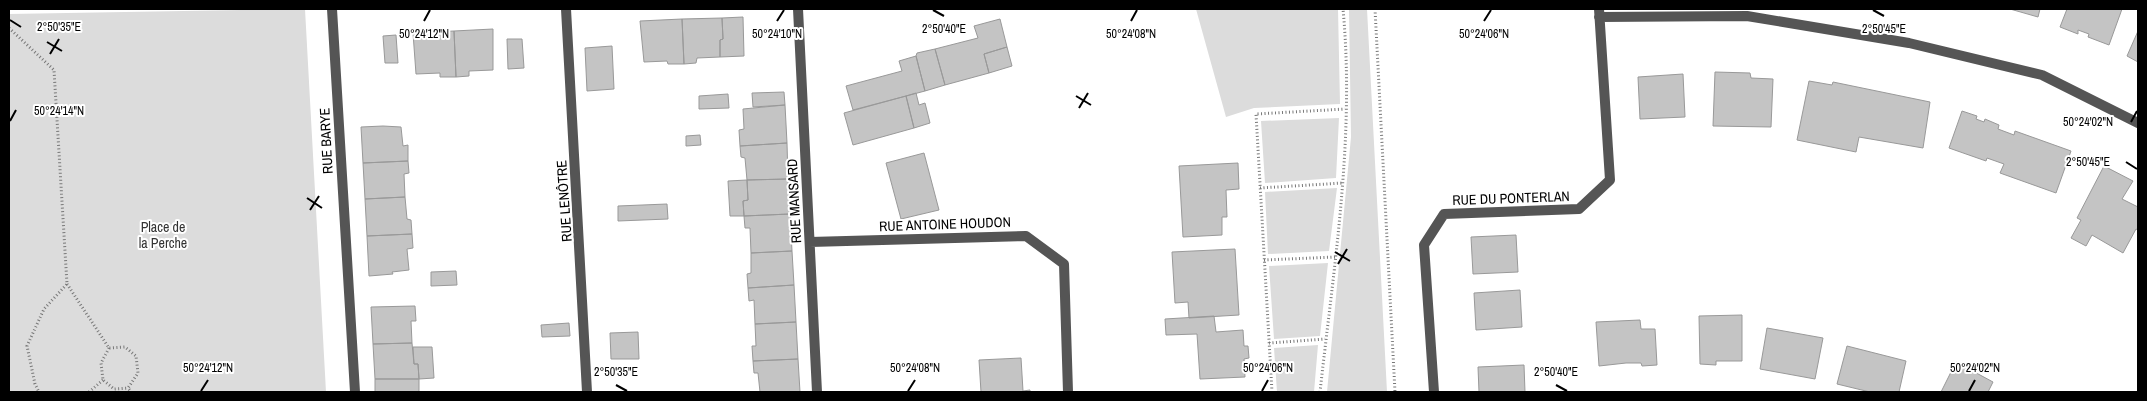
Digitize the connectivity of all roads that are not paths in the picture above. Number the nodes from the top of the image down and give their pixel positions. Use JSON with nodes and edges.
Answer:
{"nodes":[{"id":1,"x":332,"y":9,"type":"edge"},
{"id":2,"x":566,"y":9,"type":"edge"},
{"id":3,"x":798,"y":9,"type":"edge"},
{"id":4,"x":1599,"y":13,"type":"edge"},
{"id":5,"x":2138,"y":124,"type":"edge"},
{"id":6,"x":810,"y":242,"type":"junction"},
{"id":7,"x":354,"y":392,"type":"edge"},
{"id":8,"x":588,"y":392,"type":"edge"},
{"id":9,"x":817,"y":392,"type":"edge"},
{"id":10,"x":1068,"y":392,"type":"edge"},
{"id":11,"x":1434,"y":392,"type":"edge"}],
"edges":[{"from":1,"to":7,"type":"street","name":"RUE BARYE"},
{"from":2,"to":8,"type":"street","name":"RUE LENÔTRE"},
{"from":3,"to":6,"type":"street","name":"RUE MANSARD"},
{"from":4,"to":5,"type":"street"},
{"from":4,"to":11,"type":"street","name":"RUE DU PONTERLAN"},
{"from":6,"to":9,"type":"street","name":"RUE MANSARD"},
{"from":6,"to":10,"type":"street","name":"RUE ANTOINE HOUDON"}]}
